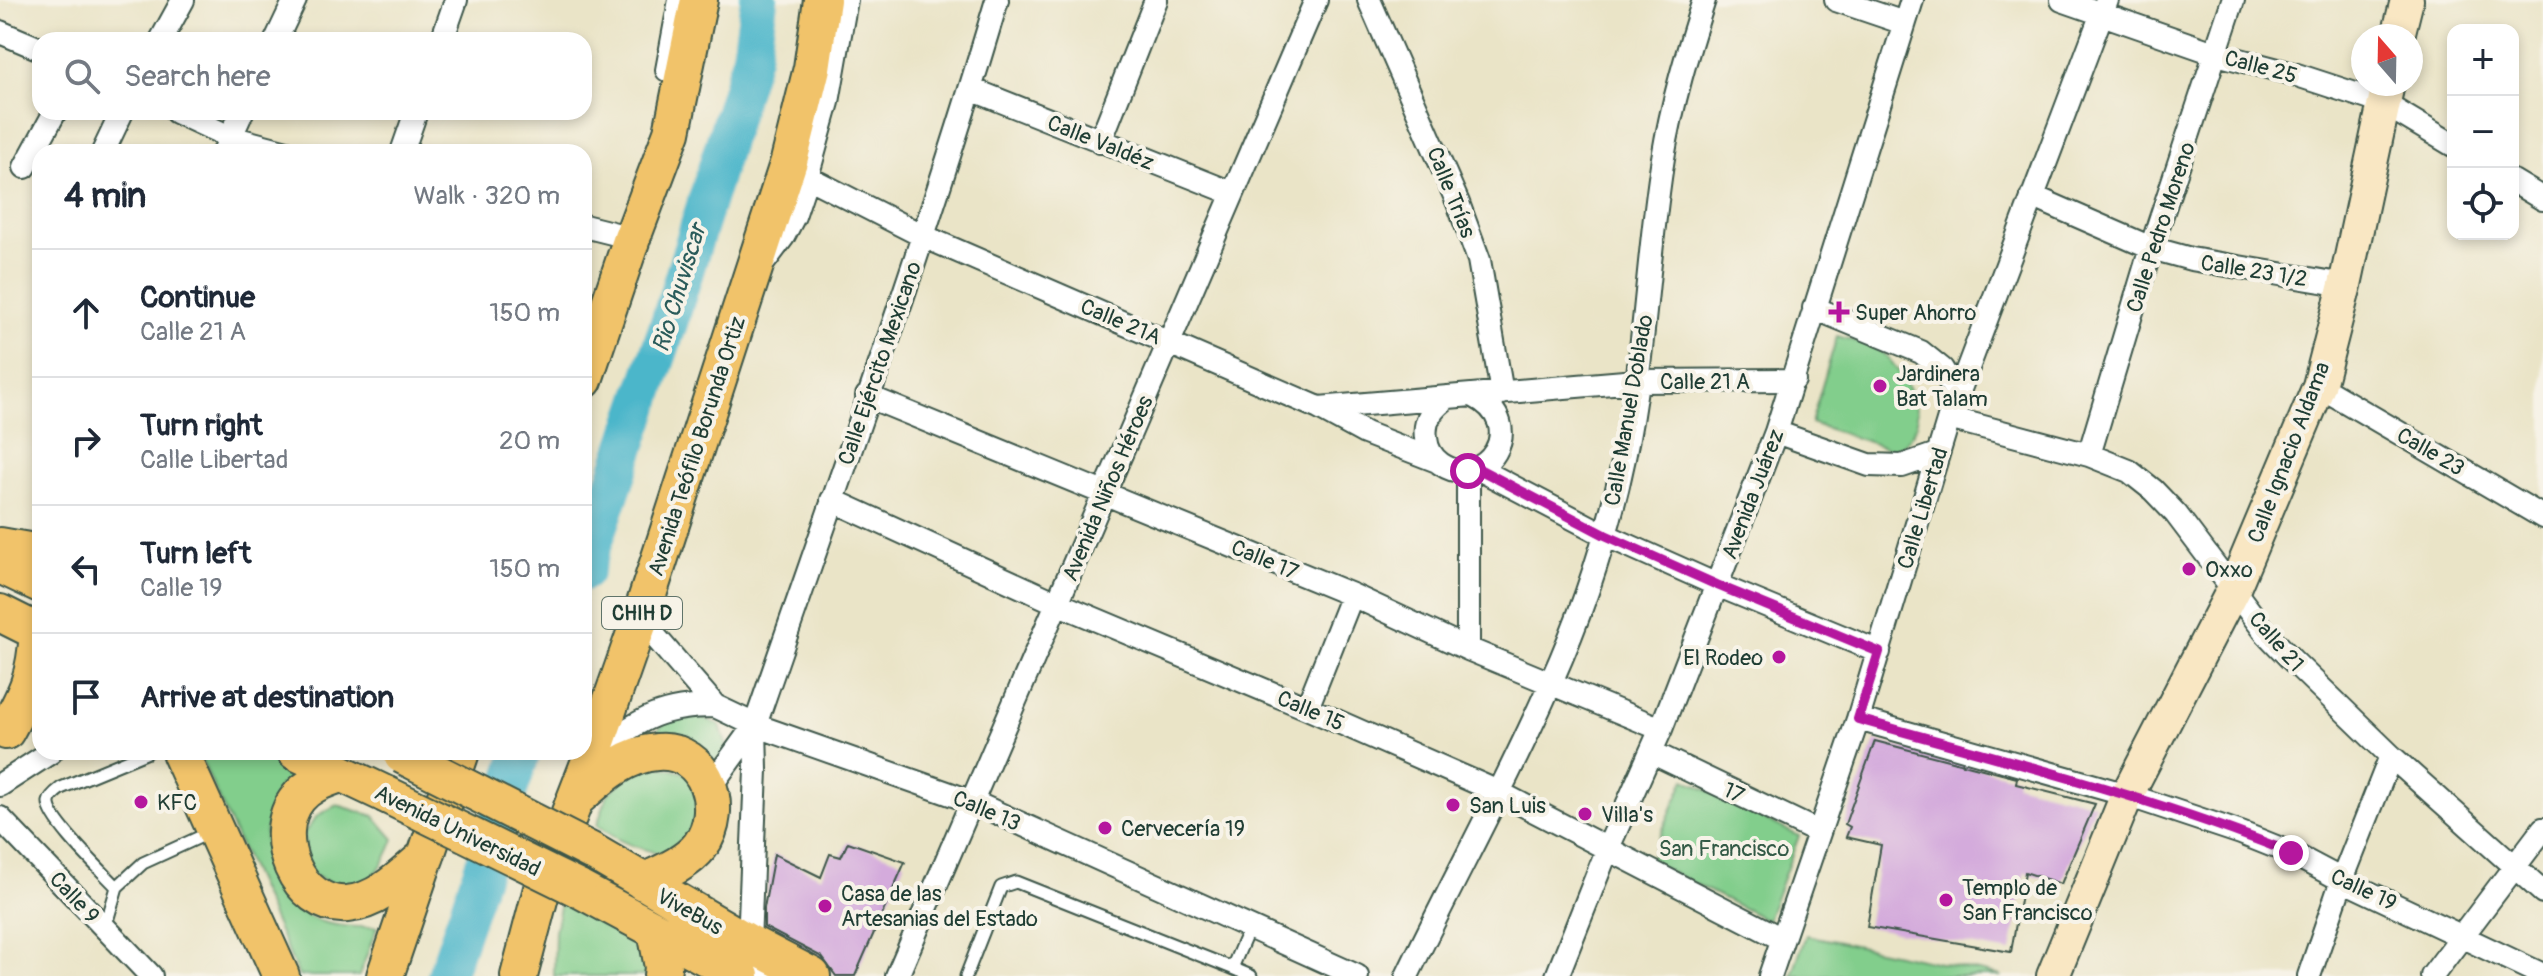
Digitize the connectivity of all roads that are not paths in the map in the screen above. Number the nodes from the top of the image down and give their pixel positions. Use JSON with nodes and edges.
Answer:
{"nodes":[{"id":1,"x":183,"y":0,"type":"edge"},
{"id":2,"x":295,"y":0,"type":"edge"},
{"id":3,"x":456,"y":0,"type":"edge"},
{"id":4,"x":680,"y":0,"type":"edge"},
{"id":5,"x":699,"y":0,"type":"edge"},
{"id":6,"x":822,"y":0,"type":"edge"},
{"id":7,"x":846,"y":0,"type":"edge"},
{"id":8,"x":997,"y":0,"type":"edge"},
{"id":9,"x":1156,"y":0,"type":"edge"},
{"id":10,"x":1316,"y":0,"type":"edge"},
{"id":11,"x":1369,"y":0,"type":"edge"},
{"id":12,"x":1704,"y":0,"type":"edge"},
{"id":13,"x":1836,"y":0,"type":"edge"},
{"id":14,"x":1912,"y":0,"type":"edge"},
{"id":15,"x":2062,"y":0,"type":"edge"},
{"id":16,"x":2233,"y":0,"type":"edge"},
{"id":17,"x":2407,"y":0,"type":"edge"},
{"id":18,"x":2104,"y":7,"type":"edge"},
{"id":19,"x":1904,"y":23,"type":"junction"},
{"id":20,"x":2401,"y":24,"type":"edge"},
{"id":21,"x":0,"y":32,"type":"edge"},
{"id":22,"x":165,"y":32,"type":"edge"},
{"id":23,"x":280,"y":32,"type":"edge"},
{"id":24,"x":445,"y":32,"type":"edge"},
{"id":25,"x":32,"y":46,"type":"edge"},
{"id":26,"x":2217,"y":54,"type":"junction"},
{"id":27,"x":2351,"y":86,"type":"edge"},
{"id":28,"x":971,"y":89,"type":"junction"},
{"id":29,"x":2385,"y":96,"type":"edge"},
{"id":30,"x":2390,"y":96,"type":"edge"},
{"id":31,"x":51,"y":120,"type":"edge"},
{"id":32,"x":118,"y":120,"type":"edge"},
{"id":33,"x":189,"y":120,"type":"edge"},
{"id":34,"x":238,"y":120,"type":"edge"},
{"id":35,"x":413,"y":120,"type":"edge"},
{"id":36,"x":2447,"y":140,"type":"edge"},
{"id":37,"x":1100,"y":142,"type":"junction"},
{"id":38,"x":38,"y":144,"type":"edge"},
{"id":39,"x":107,"y":144,"type":"edge"},
{"id":40,"x":227,"y":144,"type":"edge"},
{"id":41,"x":405,"y":144,"type":"edge"},
{"id":42,"x":32,"y":154,"type":"edge"},
{"id":43,"x":25,"y":167,"type":"dead end"},
{"id":44,"x":807,"y":177,"type":"junction"},
{"id":45,"x":2519,"y":185,"type":"edge"},
{"id":46,"x":650,"y":191,"type":"junction"},
{"id":47,"x":1232,"y":193,"type":"junction"},
{"id":48,"x":2032,"y":196,"type":"junction"},
{"id":49,"x":2543,"y":199,"type":"edge"},
{"id":50,"x":592,"y":228,"type":"edge"},
{"id":51,"x":923,"y":236,"type":"junction"},
{"id":52,"x":632,"y":238,"type":"junction"},
{"id":53,"x":2151,"y":248,"type":"junction"},
{"id":54,"x":756,"y":264,"type":"junction"},
{"id":55,"x":2345,"y":285,"type":"junction"},
{"id":56,"x":1814,"y":308,"type":"junction"},
{"id":57,"x":1168,"y":342,"type":"junction"},
{"id":58,"x":592,"y":356,"type":"edge"},
{"id":59,"x":1794,"y":380,"type":"junction"},
{"id":60,"x":1636,"y":381,"type":"junction"},
{"id":61,"x":2319,"y":386,"type":"junction"},
{"id":62,"x":1502,"y":393,"type":"junction"},
{"id":63,"x":867,"y":396,"type":"junction"},
{"id":64,"x":1474,"y":396,"type":"junction"},
{"id":65,"x":1958,"y":396,"type":"junction"},
{"id":66,"x":1448,"y":397,"type":"junction"},
{"id":67,"x":1319,"y":408,"type":"junction"},
{"id":68,"x":1949,"y":418,"type":"junction"},
{"id":69,"x":1776,"y":432,"type":"junction"},
{"id":70,"x":1937,"y":454,"type":"junction"},
{"id":71,"x":2089,"y":455,"type":"junction"},
{"id":72,"x":1437,"y":461,"type":"junction"},
{"id":73,"x":1473,"y":470,"type":"junction"},
{"id":74,"x":1104,"y":492,"type":"junction"},
{"id":75,"x":832,"y":500,"type":"junction"},
{"id":76,"x":2543,"y":517,"type":"edge"},
{"id":77,"x":1605,"y":535,"type":"junction"},
{"id":78,"x":0,"y":546,"type":"edge"},
{"id":79,"x":32,"y":557,"type":"edge"},
{"id":80,"x":32,"y":561,"type":"edge"},
{"id":81,"x":0,"y":565,"type":"edge"},
{"id":82,"x":1717,"y":585,"type":"junction"},
{"id":83,"x":2234,"y":588,"type":"junction"},
{"id":84,"x":1352,"y":595,"type":"junction"},
{"id":85,"x":1059,"y":604,"type":"junction"},
{"id":86,"x":0,"y":613,"type":"edge"},
{"id":87,"x":640,"y":619,"type":"junction"},
{"id":88,"x":32,"y":629,"type":"edge"},
{"id":89,"x":1468,"y":649,"type":"junction"},
{"id":90,"x":1879,"y":652,"type":"junction"},
{"id":91,"x":32,"y":677,"type":"edge"},
{"id":92,"x":1551,"y":683,"type":"junction"},
{"id":93,"x":715,"y":706,"type":"junction"},
{"id":94,"x":1307,"y":708,"type":"junction"},
{"id":95,"x":32,"y":717,"type":"edge"},
{"id":96,"x":1858,"y":719,"type":"junction"},
{"id":97,"x":755,"y":725,"type":"junction"},
{"id":98,"x":1661,"y":729,"type":"junction"},
{"id":99,"x":3,"y":733,"type":"edge"},
{"id":100,"x":1651,"y":752,"type":"junction"},
{"id":101,"x":593,"y":753,"type":"joint"},
{"id":102,"x":2391,"y":756,"type":"junction"},
{"id":103,"x":39,"y":760,"type":"edge"},
{"id":104,"x":129,"y":760,"type":"edge"},
{"id":105,"x":184,"y":760,"type":"edge"},
{"id":106,"x":458,"y":760,"type":"edge"},
{"id":107,"x":590,"y":760,"type":"edge"},
{"id":108,"x":331,"y":763,"type":"edge"},
{"id":109,"x":393,"y":771,"type":"edge"},
{"id":110,"x":0,"y":785,"type":"edge"},
{"id":111,"x":710,"y":787,"type":"junction"},
{"id":112,"x":1498,"y":792,"type":"junction"},
{"id":113,"x":2127,"y":795,"type":"junction"},
{"id":114,"x":573,"y":801,"type":"junction"},
{"id":115,"x":973,"y":802,"type":"junction"},
{"id":116,"x":0,"y":818,"type":"edge"},
{"id":117,"x":2543,"y":829,"type":"edge"},
{"id":118,"x":215,"y":830,"type":"junction"},
{"id":119,"x":1818,"y":832,"type":"junction"},
{"id":120,"x":1608,"y":848,"type":"junction"},
{"id":121,"x":426,"y":856,"type":"junction"},
{"id":122,"x":2514,"y":865,"type":"junction"},
{"id":123,"x":2342,"y":880,"type":"junction"},
{"id":124,"x":643,"y":882,"type":"junction"},
{"id":125,"x":117,"y":887,"type":"junction"},
{"id":126,"x":2543,"y":892,"type":"edge"},
{"id":127,"x":1250,"y":926,"type":"junction"},
{"id":128,"x":105,"y":929,"type":"junction"},
{"id":129,"x":671,"y":931,"type":"junction"},
{"id":130,"x":2462,"y":935,"type":"junction"},
{"id":131,"x":1782,"y":939,"type":"junction"},
{"id":132,"x":745,"y":959,"type":"edge"},
{"id":133,"x":1232,"y":968,"type":"junction"},
{"id":134,"x":523,"y":972,"type":"edge"},
{"id":135,"x":2543,"y":975,"type":"edge"},
{"id":136,"x":151,"y":976,"type":"edge"},
{"id":137,"x":281,"y":976,"type":"edge"},
{"id":138,"x":385,"y":976,"type":"edge"},
{"id":139,"x":662,"y":976,"type":"edge"},
{"id":140,"x":769,"y":976,"type":"edge"},
{"id":141,"x":812,"y":976,"type":"edge"},
{"id":142,"x":897,"y":976,"type":"edge"},
{"id":143,"x":966,"y":976,"type":"edge"},
{"id":144,"x":1251,"y":976,"type":"edge"},
{"id":145,"x":1357,"y":976,"type":"edge"},
{"id":146,"x":1407,"y":976,"type":"edge"},
{"id":147,"x":1557,"y":976,"type":"edge"},
{"id":148,"x":1770,"y":976,"type":"edge"},
{"id":149,"x":2053,"y":976,"type":"edge"},
{"id":150,"x":2309,"y":976,"type":"edge"},
{"id":151,"x":2432,"y":976,"type":"edge"}],
"edges":[{"from":1,"to":22,"type":"street"},
{"from":2,"to":23,"type":"street"},
{"from":3,"to":24,"type":"street"},
{"from":4,"to":46,"type":"street"},
{"from":5,"to":46,"type":"main road"},
{"from":6,"to":54,"type":"main road","name":"Avenida Teófilo Borunda Ortiz","number":"CHIH D"},
{"from":7,"to":44,"type":"street"},
{"from":8,"to":28,"type":"street","name":"Calle Ejército Mexicano"},
{"from":9,"to":37,"type":"street"},
{"from":10,"to":47,"type":"street","name":"Avenida Niños Héroes"},
{"from":11,"to":62,"type":"street","name":"Calle Trías"},
{"from":12,"to":60,"type":"street","name":"Calle Manuel Doblado"},
{"from":13,"to":19,"type":"street"},
{"from":14,"to":19,"type":"street","name":"Avenida Juárez"},
{"from":15,"to":18,"type":"street","name":"Calle 25"},
{"from":16,"to":26,"type":"street","name":"Calle Pedro Moreno"},
{"from":17,"to":20,"type":"main road"},
{"from":18,"to":26,"type":"street","name":"Calle 25"},
{"from":18,"to":48,"type":"street","name":"Calle Libertad"},
{"from":19,"to":56,"type":"street","name":"Avenida Juárez"},
{"from":21,"to":25,"type":"street"},
{"from":26,"to":27,"type":"street","name":"Calle 25"},
{"from":26,"to":53,"type":"street","name":"Calle Pedro Moreno"},
{"from":28,"to":37,"type":"street","name":"Calle Valdéz"},
{"from":28,"to":51,"type":"street","name":"Calle Ejército Mexicano"},
{"from":29,"to":55,"type":"main road","name":"Calle Ignacio Aldama"},
{"from":30,"to":36,"type":"street","name":"Calle 25"},
{"from":31,"to":38,"type":"street"},
{"from":32,"to":39,"type":"street"},
{"from":33,"to":40,"type":"street"},
{"from":34,"to":40,"type":"street"},
{"from":35,"to":41,"type":"street"},
{"from":37,"to":47,"type":"street","name":"Calle Valdéz"},
{"from":42,"to":43,"type":"street"},
{"from":44,"to":51,"type":"street","name":"Calle 21A"},
{"from":44,"to":54,"type":"street"},
{"from":45,"to":49,"type":"street"},
{"from":46,"to":52,"type":"main road"},
{"from":47,"to":57,"type":"street","name":"Avenida Niños Héroes"},
{"from":48,"to":53,"type":"street","name":"Calle 23 1/2"},
{"from":48,"to":65,"type":"street","name":"Calle Libertad"},
{"from":50,"to":52,"type":"street"},
{"from":51,"to":57,"type":"street","name":"Calle 21A"},
{"from":51,"to":63,"type":"street","name":"Calle Ejército Mexicano"},
{"from":52,"to":58,"type":"main road"},
{"from":53,"to":55,"type":"street","name":"Calle 23 1/2"},
{"from":53,"to":71,"type":"street","name":"Calle Pedro Moreno"},
{"from":54,"to":87,"type":"main road","name":"Avenida Teófilo Borunda Ortiz","number":"CHIH D"},
{"from":55,"to":61,"type":"main road","name":"Calle Ignacio Aldama"},
{"from":56,"to":59,"type":"street","name":"Avenida Juárez"},
{"from":56,"to":65,"type":"street"},
{"from":57,"to":67,"type":"street","name":"Calle 21A"},
{"from":57,"to":74,"type":"street","name":"Avenida Niños Héroes"},
{"from":59,"to":60,"type":"street","name":"Calle 21 A"},
{"from":59,"to":69,"type":"street","name":"Avenida Juárez"},
{"from":60,"to":62,"type":"street","name":"Calle 21 A"},
{"from":60,"to":77,"type":"street","name":"Calle Manuel Doblado"},
{"from":61,"to":76,"type":"street","name":"Calle 23"},
{"from":61,"to":83,"type":"main road","name":"Calle Ignacio Aldama"},
{"from":62,"to":64,"type":"street","name":"Calle 21 A"},
{"from":63,"to":74,"type":"street","name":"Calle 17"},
{"from":63,"to":75,"type":"street","name":"Calle Ejército Mexicano"},
{"from":64,"to":66,"type":"street"},
{"from":64,"to":73,"type":"street"},
{"from":65,"to":68,"type":"street","name":"Calle Libertad"},
{"from":66,"to":67,"type":"street"},
{"from":66,"to":72,"type":"street"},
{"from":67,"to":72,"type":"street","name":"Calle 21A"},
{"from":68,"to":70,"type":"street","name":"Calle Libertad"},
{"from":68,"to":71,"type":"street","name":"Calle 21"},
{"from":69,"to":70,"type":"street"},
{"from":69,"to":82,"type":"street","name":"Avenida Juárez"},
{"from":70,"to":90,"type":"street","name":"Calle Libertad"},
{"from":71,"to":83,"type":"street","name":"Calle 21"},
{"from":72,"to":73,"type":"street"},
{"from":73,"to":77,"type":"street"},
{"from":73,"to":89,"type":"street"},
{"from":74,"to":84,"type":"street","name":"Calle 17"},
{"from":74,"to":85,"type":"street","name":"Avenida Niños Héroes"},
{"from":75,"to":85,"type":"street","name":"Calle 15"},
{"from":75,"to":97,"type":"street","name":"Calle Ejército Mexicano"},
{"from":77,"to":82,"type":"street"},
{"from":77,"to":92,"type":"street","name":"Calle Manuel Doblado"},
{"from":78,"to":79,"type":"main road"},
{"from":80,"to":81,"type":"main road"},
{"from":82,"to":90,"type":"street"},
{"from":82,"to":98,"type":"street","name":"Avenida Juárez"},
{"from":83,"to":102,"type":"street","name":"Calle 21"},
{"from":83,"to":113,"type":"main road","name":"Calle Ignacio Aldama"},
{"from":84,"to":89,"type":"street","name":"Calle 17"},
{"from":84,"to":94,"type":"street"},
{"from":85,"to":94,"type":"street","name":"Calle 15"},
{"from":85,"to":115,"type":"street","name":"Avenida Niños Héroes"},
{"from":86,"to":88,"type":"main road"},
{"from":87,"to":93,"type":"street","name":"Calle 13"},
{"from":87,"to":101,"type":"main road","name":"Avenida Teófilo Borunda Ortiz","number":"CHIH D"},
{"from":89,"to":92,"type":"street","name":"Calle 17"},
{"from":90,"to":96,"type":"street","name":"Calle Libertad"},
{"from":91,"to":99,"type":"main road"},
{"from":92,"to":98,"type":"street","name":"Calle 17"},
{"from":92,"to":112,"type":"street","name":"Calle Manuel Doblado"},
{"from":93,"to":97,"type":"street","name":"Calle 13"},
{"from":93,"to":101,"type":"street"},
{"from":94,"to":112,"type":"street","name":"Calle 15"},
{"from":95,"to":99,"type":"street"},
{"from":96,"to":113,"type":"street","name":"Calle 19"},
{"from":96,"to":119,"type":"street","name":"Calle Libertad"},
{"from":97,"to":111,"type":"street"},
{"from":97,"to":115,"type":"street","name":"Calle 13"},
{"from":97,"to":132,"type":"street"},
{"from":98,"to":100,"type":"street","name":"Avenida Juárez"},
{"from":100,"to":119,"type":"street","name":"17"},
{"from":100,"to":120,"type":"street","name":"Avenida Juárez"},
{"from":102,"to":122,"type":"street","name":"Calle 21"},
{"from":102,"to":123,"type":"street"},
{"from":103,"to":110,"type":"street"},
{"from":104,"to":125,"type":"lane"},
{"from":105,"to":118,"type":"main road"},
{"from":106,"to":121,"type":"main road"},
{"from":107,"to":114,"type":"main road","name":"Avenida Teófilo Borunda Ortiz","number":"CHIH D"},
{"from":108,"to":109,"type":"main road","name":"Avenida Universidad"},
{"from":108,"to":121,"type":"main road"},
{"from":109,"to":124,"type":"main road","name":"Avenida Universidad","bridge":true},
{"from":109,"to":129,"type":"main road","name":"Avenida Universidad","bridge":true},
{"from":111,"to":114,"type":"main road"},
{"from":111,"to":124,"type":"main road"},
{"from":112,"to":120,"type":"street","name":"Calle 15"},
{"from":112,"to":146,"type":"street","name":"Calle Manuel Doblado"},
{"from":113,"to":123,"type":"street","name":"Calle 19"},
{"from":113,"to":149,"type":"main road","name":"Calle Ignacio Aldama"},
{"from":114,"to":134,"type":"main road","name":"Avenida Teófilo Borunda Ortiz","number":"CHIH D"},
{"from":115,"to":127,"type":"street","name":"Calle 13"},
{"from":115,"to":142,"type":"street","name":"Avenida Niños Héroes"},
{"from":116,"to":128,"type":"street","name":"Calle 9"},
{"from":117,"to":122,"type":"street"},
{"from":118,"to":125,"type":"lane"},
{"from":118,"to":137,"type":"main road"},
{"from":119,"to":131,"type":"street","name":"Calle Libertad"},
{"from":120,"to":131,"type":"street","name":"Calle 15"},
{"from":120,"to":147,"type":"street","name":"Avenida Juárez"},
{"from":121,"to":138,"type":"main road"},
{"from":122,"to":126,"type":"street","name":"Calle 21"},
{"from":122,"to":130,"type":"street"},
{"from":123,"to":130,"type":"street","name":"Calle 19"},
{"from":123,"to":150,"type":"street"},
{"from":124,"to":132,"type":"main road","name":"Avenida Universidad"},
{"from":125,"to":128,"type":"lane"},
{"from":127,"to":133,"type":"lane"},
{"from":127,"to":145,"type":"street","name":"Calle 13"},
{"from":128,"to":136,"type":"street","name":"Calle 9"},
{"from":129,"to":132,"type":"main road","name":"Avenida Universidad"},
{"from":129,"to":139,"type":"main road"},
{"from":129,"to":140,"type":"lane","name":"ViveBus"},
{"from":130,"to":135,"type":"street","name":"Calle 19"},
{"from":130,"to":151,"type":"street"},
{"from":131,"to":148,"type":"street","name":"Calle Libertad"},
{"from":132,"to":141,"type":"main road"},
{"from":133,"to":143,"type":"lane"},
{"from":133,"to":144,"type":"lane"}]}
